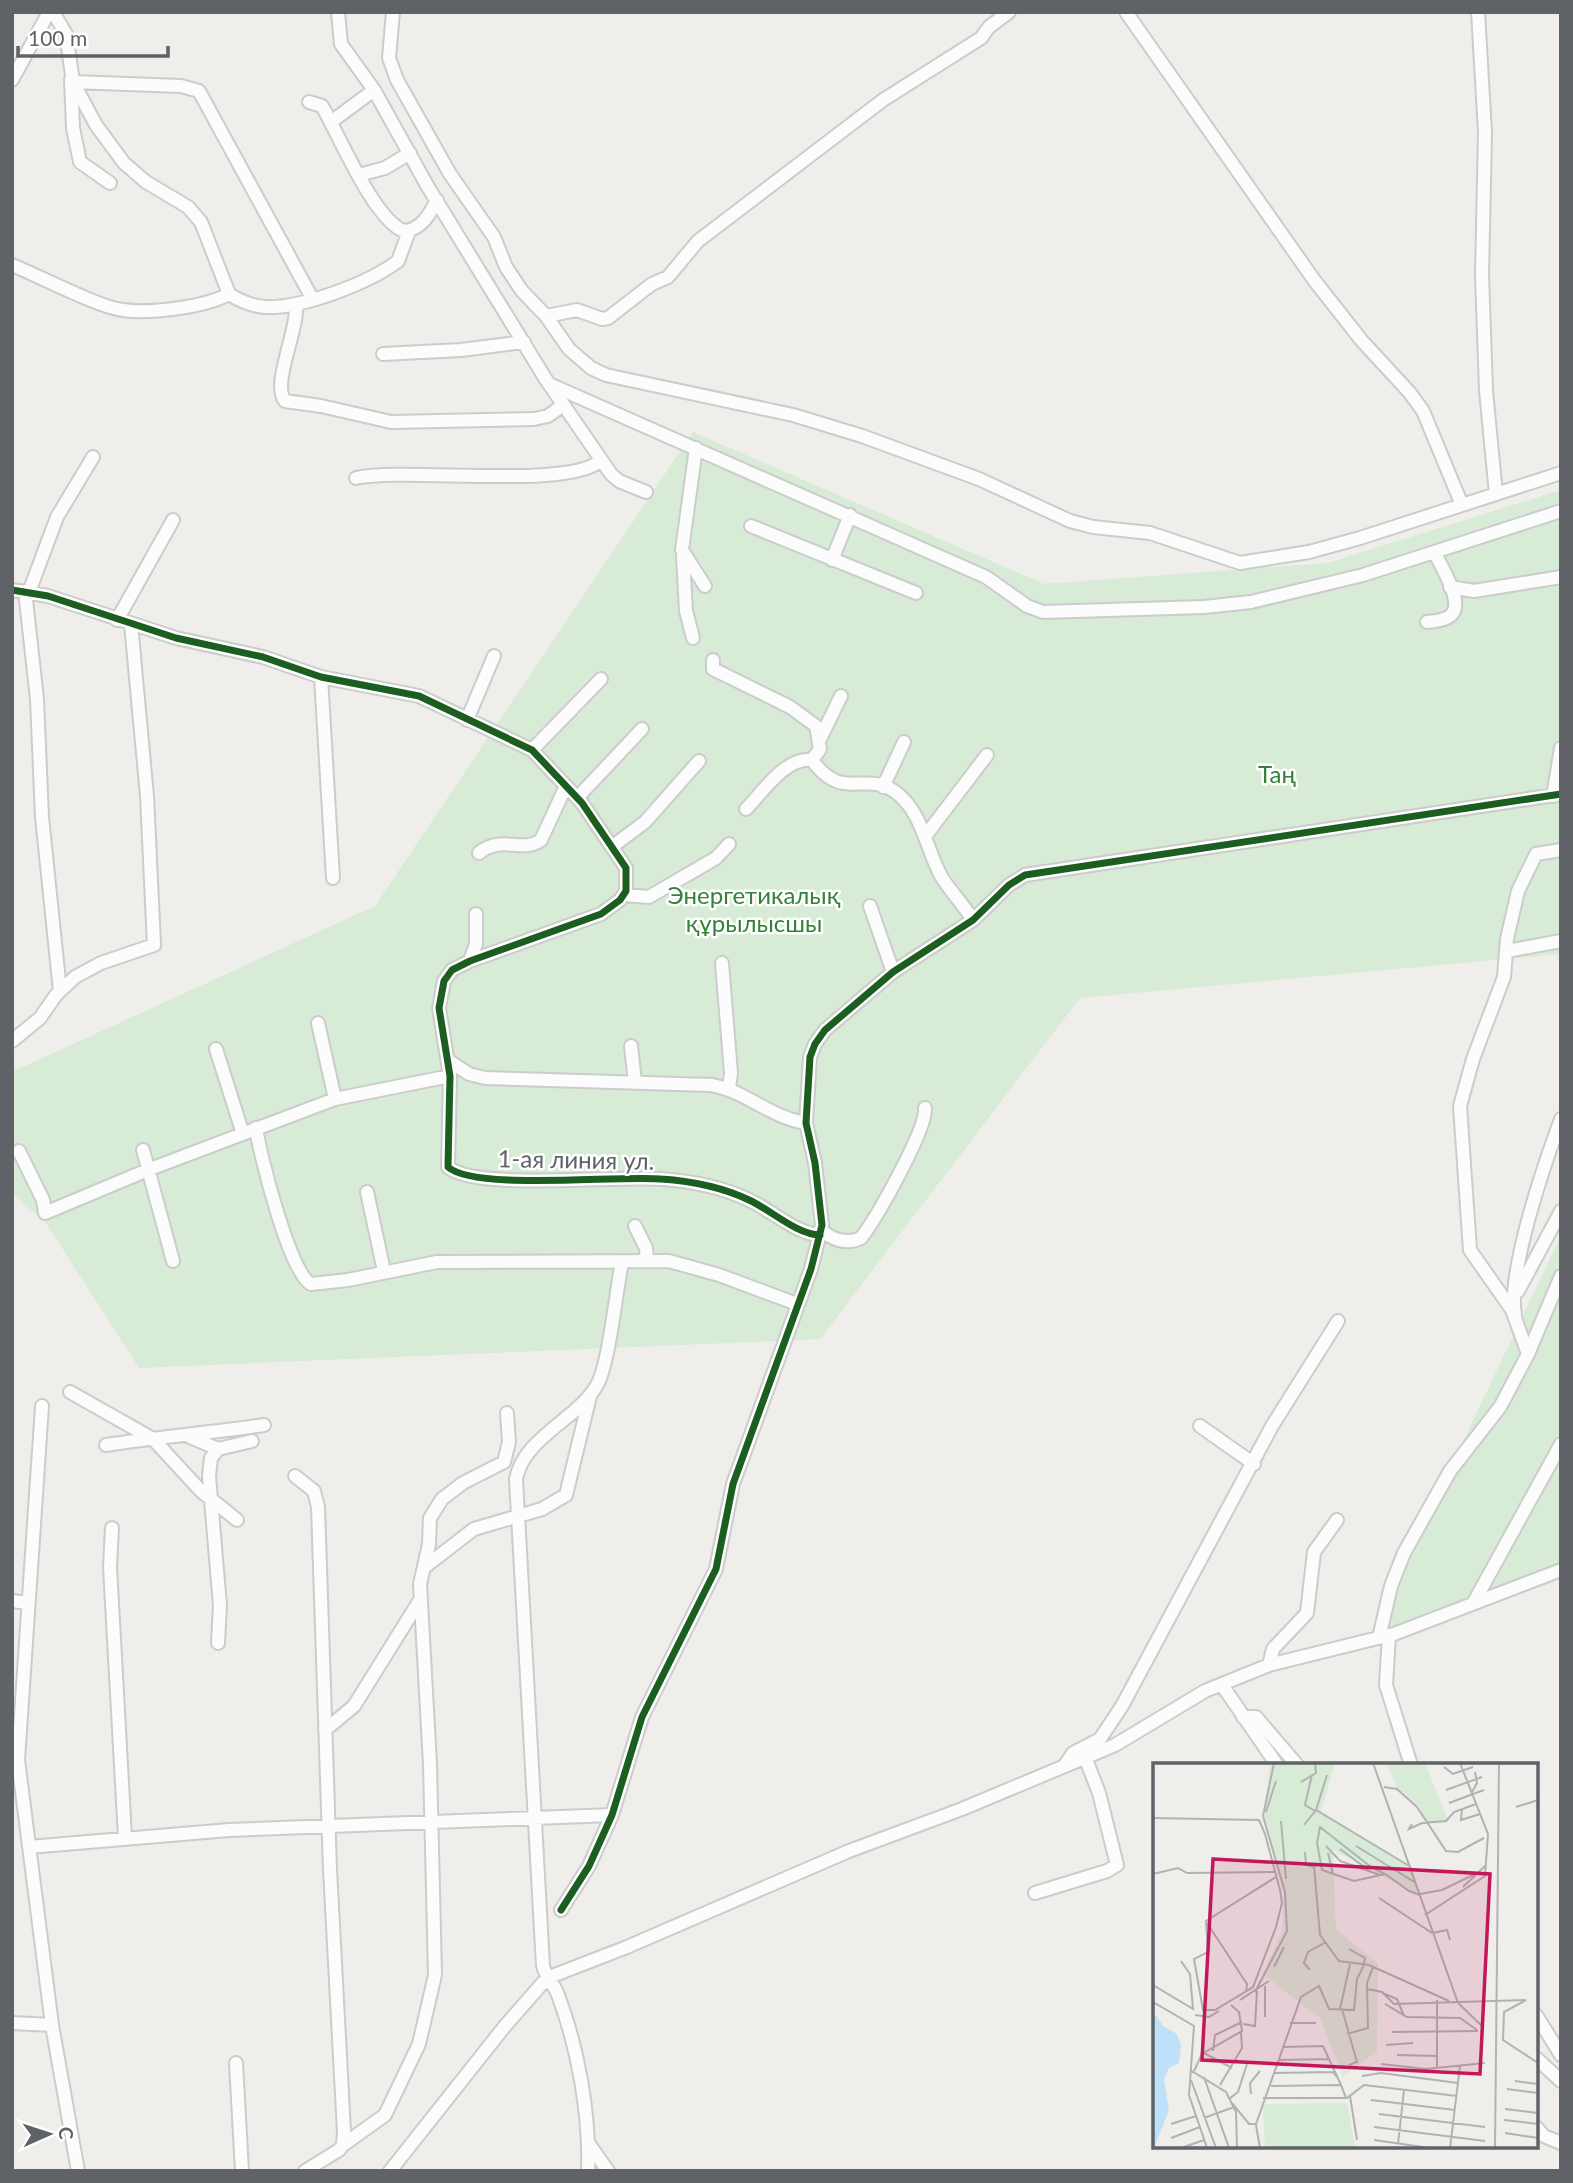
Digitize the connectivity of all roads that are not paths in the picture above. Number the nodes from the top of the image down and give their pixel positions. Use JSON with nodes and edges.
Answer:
{"nodes":[{"id":1,"x":51,"y":12,"type":"edge"},
{"id":2,"x":338,"y":12,"type":"edge"},
{"id":3,"x":393,"y":12,"type":"edge"},
{"id":4,"x":1009,"y":12,"type":"edge"},
{"id":5,"x":1126,"y":12,"type":"edge"},
{"id":6,"x":1478,"y":12,"type":"edge"},
{"id":7,"x":72,"y":77,"type":"junction"},
{"id":8,"x":12,"y":80,"type":"edge"},
{"id":9,"x":374,"y":90,"type":"junction"},
{"id":10,"x":309,"y":102,"type":"dead end"},
{"id":11,"x":331,"y":122,"type":"junction"},
{"id":12,"x":410,"y":153,"type":"junction"},
{"id":13,"x":359,"y":175,"type":"junction"},
{"id":14,"x":110,"y":183,"type":"dead end"},
{"id":15,"x":437,"y":201,"type":"junction"},
{"id":16,"x":409,"y":231,"type":"junction"},
{"id":17,"x":12,"y":265,"type":"edge"},
{"id":18,"x":229,"y":294,"type":"junction"},
{"id":19,"x":312,"y":298,"type":"junction"},
{"id":20,"x":296,"y":304,"type":"junction"},
{"id":21,"x":546,"y":316,"type":"junction"},
{"id":22,"x":524,"y":342,"type":"junction"},
{"id":23,"x":383,"y":354,"type":"dead end"},
{"id":24,"x":549,"y":384,"type":"junction"},
{"id":25,"x":563,"y":405,"type":"junction"},
{"id":26,"x":696,"y":448,"type":"junction"},
{"id":27,"x":93,"y":457,"type":"dead end"},
{"id":28,"x":601,"y":460,"type":"junction"},
{"id":29,"x":1561,"y":473,"type":"edge"},
{"id":30,"x":356,"y":478,"type":"dead end"},
{"id":31,"x":646,"y":492,"type":"dead end"},
{"id":32,"x":1496,"y":494,"type":"junction"},
{"id":33,"x":1462,"y":505,"type":"junction"},
{"id":34,"x":1561,"y":511,"type":"edge"},
{"id":35,"x":850,"y":515,"type":"junction"},
{"id":36,"x":173,"y":520,"type":"dead end"},
{"id":37,"x":751,"y":526,"type":"dead end"},
{"id":38,"x":1434,"y":553,"type":"junction"},
{"id":39,"x":683,"y":556,"type":"junction"},
{"id":40,"x":832,"y":560,"type":"junction"},
{"id":41,"x":1561,"y":577,"type":"edge"},
{"id":42,"x":705,"y":586,"type":"dead end"},
{"id":43,"x":1450,"y":587,"type":"junction"},
{"id":44,"x":22,"y":591,"type":"edge"},
{"id":45,"x":916,"y":593,"type":"dead end"},
{"id":46,"x":117,"y":620,"type":"junction"},
{"id":47,"x":1427,"y":622,"type":"dead end"},
{"id":48,"x":131,"y":624,"type":"junction"},
{"id":49,"x":693,"y":638,"type":"dead end"},
{"id":50,"x":494,"y":656,"type":"dead end"},
{"id":51,"x":713,"y":660,"type":"dead end"},
{"id":52,"x":321,"y":677,"type":"junction"},
{"id":53,"x":601,"y":679,"type":"dead end"},
{"id":54,"x":841,"y":696,"type":"dead end"},
{"id":55,"x":467,"y":720,"type":"junction"},
{"id":56,"x":642,"y":729,"type":"dead end"},
{"id":57,"x":820,"y":739,"type":"junction"},
{"id":58,"x":904,"y":742,"type":"dead end"},
{"id":59,"x":1561,"y":748,"type":"edge"},
{"id":60,"x":532,"y":750,"type":"junction"},
{"id":61,"x":988,"y":755,"type":"dead end"},
{"id":62,"x":812,"y":760,"type":"junction"},
{"id":63,"x":699,"y":761,"type":"dead end"},
{"id":64,"x":566,"y":786,"type":"junction"},
{"id":65,"x":883,"y":787,"type":"junction"},
{"id":66,"x":1557,"y":795,"type":"edge"},
{"id":67,"x":577,"y":798,"type":"junction"},
{"id":68,"x":746,"y":809,"type":"dead end"},
{"id":69,"x":926,"y":835,"type":"junction"},
{"id":70,"x":729,"y":844,"type":"dead end"},
{"id":71,"x":613,"y":846,"type":"junction"},
{"id":72,"x":1561,"y":850,"type":"edge"},
{"id":73,"x":479,"y":853,"type":"dead end"},
{"id":74,"x":333,"y":878,"type":"dead end"},
{"id":75,"x":624,"y":895,"type":"junction"},
{"id":76,"x":870,"y":905,"type":"dead end"},
{"id":77,"x":476,"y":914,"type":"dead end"},
{"id":78,"x":973,"y":920,"type":"junction"},
{"id":79,"x":1561,"y":941,"type":"edge"},
{"id":80,"x":1507,"y":951,"type":"junction"},
{"id":81,"x":470,"y":961,"type":"junction"},
{"id":82,"x":722,"y":963,"type":"dead end"},
{"id":83,"x":893,"y":972,"type":"junction"},
{"id":84,"x":60,"y":991,"type":"junction"},
{"id":85,"x":318,"y":1024,"type":"dead end"},
{"id":86,"x":12,"y":1041,"type":"edge"},
{"id":87,"x":631,"y":1046,"type":"dead end"},
{"id":88,"x":216,"y":1049,"type":"dead end"},
{"id":89,"x":449,"y":1061,"type":"junction"},
{"id":90,"x":450,"y":1076,"type":"junction"},
{"id":91,"x":635,"y":1082,"type":"junction"},
{"id":92,"x":729,"y":1088,"type":"junction"},
{"id":93,"x":335,"y":1099,"type":"junction"},
{"id":94,"x":925,"y":1108,"type":"dead end"},
{"id":95,"x":1561,"y":1119,"type":"edge"},
{"id":96,"x":806,"y":1123,"type":"junction"},
{"id":97,"x":256,"y":1128,"type":"junction"},
{"id":98,"x":243,"y":1134,"type":"junction"},
{"id":99,"x":143,"y":1150,"type":"dead end"},
{"id":100,"x":19,"y":1151,"type":"dead end"},
{"id":101,"x":150,"y":1169,"type":"junction"},
{"id":102,"x":367,"y":1192,"type":"dead end"},
{"id":103,"x":1561,"y":1211,"type":"edge"},
{"id":104,"x":635,"y":1226,"type":"dead end"},
{"id":105,"x":820,"y":1233,"type":"junction"},
{"id":106,"x":646,"y":1260,"type":"junction"},
{"id":107,"x":173,"y":1261,"type":"dead end"},
{"id":108,"x":622,"y":1262,"type":"junction"},
{"id":109,"x":384,"y":1271,"type":"junction"},
{"id":110,"x":1561,"y":1276,"type":"edge"},
{"id":111,"x":1514,"y":1301,"type":"junction"},
{"id":112,"x":797,"y":1304,"type":"junction"},
{"id":113,"x":1515,"y":1315,"type":"junction"},
{"id":114,"x":1338,"y":1321,"type":"dead end"},
{"id":115,"x":1528,"y":1354,"type":"junction"},
{"id":116,"x":70,"y":1392,"type":"dead end"},
{"id":117,"x":592,"y":1392,"type":"junction"},
{"id":118,"x":43,"y":1406,"type":"dead end"},
{"id":119,"x":507,"y":1413,"type":"dead end"},
{"id":120,"x":264,"y":1425,"type":"dead end"},
{"id":121,"x":1200,"y":1426,"type":"dead end"},
{"id":122,"x":190,"y":1437,"type":"junction"},
{"id":123,"x":153,"y":1439,"type":"junction"},
{"id":124,"x":253,"y":1441,"type":"dead end"},
{"id":125,"x":1561,"y":1444,"type":"edge"},
{"id":126,"x":106,"y":1445,"type":"dead end"},
{"id":127,"x":218,"y":1449,"type":"junction"},
{"id":128,"x":1254,"y":1464,"type":"junction"},
{"id":129,"x":295,"y":1476,"type":"dead end"},
{"id":130,"x":210,"y":1500,"type":"junction"},
{"id":131,"x":519,"y":1518,"type":"junction"},
{"id":132,"x":237,"y":1520,"type":"dead end"},
{"id":133,"x":1337,"y":1520,"type":"dead end"},
{"id":134,"x":112,"y":1528,"type":"dead end"},
{"id":135,"x":426,"y":1566,"type":"junction"},
{"id":136,"x":1561,"y":1570,"type":"edge"},
{"id":137,"x":420,"y":1600,"type":"junction"},
{"id":138,"x":12,"y":1601,"type":"edge"},
{"id":139,"x":1474,"y":1602,"type":"junction"},
{"id":140,"x":28,"y":1603,"type":"junction"},
{"id":141,"x":12,"y":1619,"type":"edge"},
{"id":142,"x":27,"y":1620,"type":"junction"},
{"id":143,"x":1384,"y":1637,"type":"junction"},
{"id":144,"x":219,"y":1643,"type":"dead end"},
{"id":145,"x":1269,"y":1665,"type":"junction"},
{"id":146,"x":1222,"y":1685,"type":"junction"},
{"id":147,"x":1244,"y":1717,"type":"junction"},
{"id":148,"x":325,"y":1730,"type":"junction"},
{"id":149,"x":1085,"y":1757,"type":"junction"},
{"id":150,"x":1276,"y":1763,"type":"edge"},
{"id":151,"x":1295,"y":1763,"type":"edge"},
{"id":152,"x":1410,"y":1763,"type":"edge"},
{"id":153,"x":1065,"y":1765,"type":"junction"},
{"id":154,"x":612,"y":1815,"type":"junction"},
{"id":155,"x":536,"y":1819,"type":"junction"},
{"id":156,"x":432,"y":1822,"type":"junction"},
{"id":157,"x":329,"y":1827,"type":"junction"},
{"id":158,"x":125,"y":1837,"type":"junction"},
{"id":159,"x":29,"y":1847,"type":"junction"},
{"id":160,"x":1035,"y":1893,"type":"dead end"},
{"id":161,"x":561,"y":1910,"type":"dead end"},
{"id":162,"x":547,"y":1978,"type":"junction"},
{"id":163,"x":1538,"y":2018,"type":"edge"},
{"id":164,"x":12,"y":2023,"type":"edge"},
{"id":165,"x":52,"y":2025,"type":"junction"},
{"id":166,"x":1561,"y":2055,"type":"edge"},
{"id":167,"x":1538,"y":2060,"type":"edge"},
{"id":168,"x":236,"y":2063,"type":"dead end"},
{"id":169,"x":1561,"y":2081,"type":"edge"},
{"id":170,"x":1538,"y":2129,"type":"edge"},
{"id":171,"x":1561,"y":2143,"type":"edge"},
{"id":172,"x":589,"y":2144,"type":"junction"},
{"id":173,"x":343,"y":2145,"type":"junction"},
{"id":174,"x":78,"y":2171,"type":"edge"},
{"id":175,"x":242,"y":2171,"type":"edge"},
{"id":176,"x":305,"y":2171,"type":"edge"},
{"id":177,"x":390,"y":2171,"type":"edge"},
{"id":178,"x":588,"y":2171,"type":"edge"},
{"id":179,"x":608,"y":2171,"type":"edge"}],
"edges":[{"from":1,"to":7,"type":"street"},
{"from":1,"to":8,"type":"street"},
{"from":2,"to":9,"type":"street"},
{"from":3,"to":21,"type":"street"},
{"from":4,"to":21,"type":"street"},
{"from":5,"to":33,"type":"street"},
{"from":6,"to":32,"type":"street"},
{"from":7,"to":14,"type":"street"},
{"from":7,"to":18,"type":"street"},
{"from":7,"to":19,"type":"street"},
{"from":9,"to":11,"type":"street"},
{"from":9,"to":12,"type":"street"},
{"from":10,"to":11,"type":"street"},
{"from":11,"to":13,"type":"street"},
{"from":12,"to":13,"type":"street"},
{"from":12,"to":15,"type":"street"},
{"from":13,"to":16,"type":"street"},
{"from":15,"to":16,"type":"street"},
{"from":15,"to":22,"type":"street"},
{"from":16,"to":19,"type":"street"},
{"from":17,"to":18,"type":"street"},
{"from":18,"to":20,"type":"street"},
{"from":19,"to":20,"type":"street"},
{"from":20,"to":25,"type":"street"},
{"from":21,"to":33,"type":"street"},
{"from":22,"to":23,"type":"street"},
{"from":22,"to":24,"type":"street"},
{"from":24,"to":25,"type":"street"},
{"from":24,"to":26,"type":"street"},
{"from":25,"to":28,"type":"street"},
{"from":26,"to":35,"type":"street"},
{"from":26,"to":39,"type":"street"},
{"from":27,"to":44,"type":"street"},
{"from":28,"to":30,"type":"street"},
{"from":28,"to":31,"type":"street"},
{"from":29,"to":32,"type":"street"},
{"from":32,"to":33,"type":"street"},
{"from":34,"to":38,"type":"street"},
{"from":35,"to":38,"type":"street"},
{"from":35,"to":40,"type":"street"},
{"from":36,"to":46,"type":"street"},
{"from":37,"to":40,"type":"street"},
{"from":38,"to":43,"type":"street"},
{"from":39,"to":42,"type":"street"},
{"from":39,"to":49,"type":"street"},
{"from":40,"to":45,"type":"street"},
{"from":41,"to":43,"type":"street"},
{"from":43,"to":47,"type":"street"},
{"from":44,"to":46,"type":"street"},
{"from":44,"to":84,"type":"street"},
{"from":46,"to":48,"type":"street"},
{"from":48,"to":52,"type":"street"},
{"from":48,"to":84,"type":"street"},
{"from":50,"to":55,"type":"street"},
{"from":51,"to":57,"type":"street"},
{"from":52,"to":55,"type":"street"},
{"from":52,"to":74,"type":"street"},
{"from":53,"to":60,"type":"street"},
{"from":54,"to":57,"type":"street"},
{"from":55,"to":60,"type":"street"},
{"from":56,"to":67,"type":"street"},
{"from":57,"to":62,"type":"street"},
{"from":58,"to":65,"type":"street"},
{"from":59,"to":66,"type":"street"},
{"from":60,"to":64,"type":"street"},
{"from":61,"to":69,"type":"street"},
{"from":62,"to":65,"type":"street"},
{"from":62,"to":68,"type":"street"},
{"from":63,"to":71,"type":"street"},
{"from":64,"to":67,"type":"street"},
{"from":64,"to":73,"type":"street"},
{"from":65,"to":69,"type":"street"},
{"from":66,"to":78,"type":"street"},
{"from":67,"to":71,"type":"street"},
{"from":69,"to":78,"type":"street"},
{"from":70,"to":75,"type":"street"},
{"from":71,"to":75,"type":"street"},
{"from":72,"to":80,"type":"street"},
{"from":75,"to":81,"type":"street"},
{"from":76,"to":83,"type":"street"},
{"from":77,"to":81,"type":"street"},
{"from":78,"to":83,"type":"street"},
{"from":79,"to":80,"type":"street"},
{"from":80,"to":113,"type":"street"},
{"from":81,"to":89,"type":"street"},
{"from":82,"to":92,"type":"street"},
{"from":83,"to":96,"type":"street"},
{"from":84,"to":86,"type":"street"},
{"from":85,"to":93,"type":"street"},
{"from":87,"to":91,"type":"street"},
{"from":88,"to":98,"type":"street"},
{"from":89,"to":90,"type":"street"},
{"from":89,"to":91,"type":"street"},
{"from":90,"to":93,"type":"street"},
{"from":90,"to":105,"type":"street","name":"1-ая линия ул."},
{"from":91,"to":92,"type":"street"},
{"from":92,"to":96,"type":"street"},
{"from":93,"to":97,"type":"street"},
{"from":94,"to":105,"type":"street","name":"1-ая линия ул."},
{"from":95,"to":111,"type":"street"},
{"from":96,"to":105,"type":"street"},
{"from":97,"to":98,"type":"street"},
{"from":97,"to":109,"type":"street"},
{"from":98,"to":101,"type":"street"},
{"from":99,"to":101,"type":"street"},
{"from":100,"to":101,"type":"street"},
{"from":101,"to":107,"type":"street"},
{"from":102,"to":109,"type":"street"},
{"from":103,"to":111,"type":"street"},
{"from":104,"to":106,"type":"street"},
{"from":105,"to":112,"type":"street"},
{"from":106,"to":108,"type":"street"},
{"from":106,"to":112,"type":"street"},
{"from":108,"to":109,"type":"street"},
{"from":108,"to":117,"type":"street"},
{"from":110,"to":115,"type":"street"},
{"from":111,"to":113,"type":"street"},
{"from":112,"to":154,"type":"street"},
{"from":113,"to":115,"type":"street"},
{"from":114,"to":128,"type":"street"},
{"from":115,"to":143,"type":"street"},
{"from":116,"to":123,"type":"street"},
{"from":117,"to":131,"type":"street"},
{"from":117,"to":131,"type":"street"},
{"from":118,"to":140,"type":"street"},
{"from":119,"to":135,"type":"street"},
{"from":120,"to":122,"type":"street"},
{"from":121,"to":128,"type":"street"},
{"from":122,"to":123,"type":"street"},
{"from":122,"to":127,"type":"street"},
{"from":123,"to":126,"type":"street"},
{"from":123,"to":130,"type":"street"},
{"from":124,"to":127,"type":"street"},
{"from":125,"to":139,"type":"street"},
{"from":127,"to":130,"type":"street"},
{"from":128,"to":153,"type":"street"},
{"from":129,"to":148,"type":"street"},
{"from":130,"to":132,"type":"street"},
{"from":130,"to":144,"type":"street"},
{"from":131,"to":135,"type":"street"},
{"from":131,"to":155,"type":"street"},
{"from":133,"to":145,"type":"street"},
{"from":134,"to":158,"type":"street"},
{"from":135,"to":137,"type":"street"},
{"from":136,"to":139,"type":"street"},
{"from":137,"to":148,"type":"street"},
{"from":137,"to":156,"type":"street"},
{"from":138,"to":140,"type":"street"},
{"from":139,"to":143,"type":"street"},
{"from":140,"to":142,"type":"street"},
{"from":141,"to":142,"type":"street"},
{"from":142,"to":159,"type":"street"},
{"from":143,"to":145,"type":"street"},
{"from":143,"to":152,"type":"street"},
{"from":145,"to":146,"type":"street"},
{"from":146,"to":147,"type":"street"},
{"from":146,"to":149,"type":"street"},
{"from":147,"to":150,"type":"street"},
{"from":147,"to":151,"type":"street"},
{"from":148,"to":157,"type":"street"},
{"from":149,"to":153,"type":"street"},
{"from":149,"to":160,"type":"street"},
{"from":153,"to":162,"type":"street"},
{"from":154,"to":155,"type":"street"},
{"from":154,"to":161,"type":"street"},
{"from":155,"to":156,"type":"street"},
{"from":155,"to":162,"type":"street"},
{"from":156,"to":157,"type":"street"},
{"from":156,"to":173,"type":"street"},
{"from":157,"to":158,"type":"street"},
{"from":157,"to":173,"type":"street"},
{"from":158,"to":159,"type":"street"},
{"from":159,"to":165,"type":"street"},
{"from":162,"to":172,"type":"street"},
{"from":162,"to":177,"type":"street"},
{"from":163,"to":166,"type":"street"},
{"from":164,"to":165,"type":"street"},
{"from":165,"to":174,"type":"street"},
{"from":167,"to":169,"type":"street"},
{"from":168,"to":175,"type":"street"},
{"from":170,"to":171,"type":"street"},
{"from":172,"to":178,"type":"street"},
{"from":172,"to":179,"type":"street"},
{"from":173,"to":176,"type":"street"}]}
